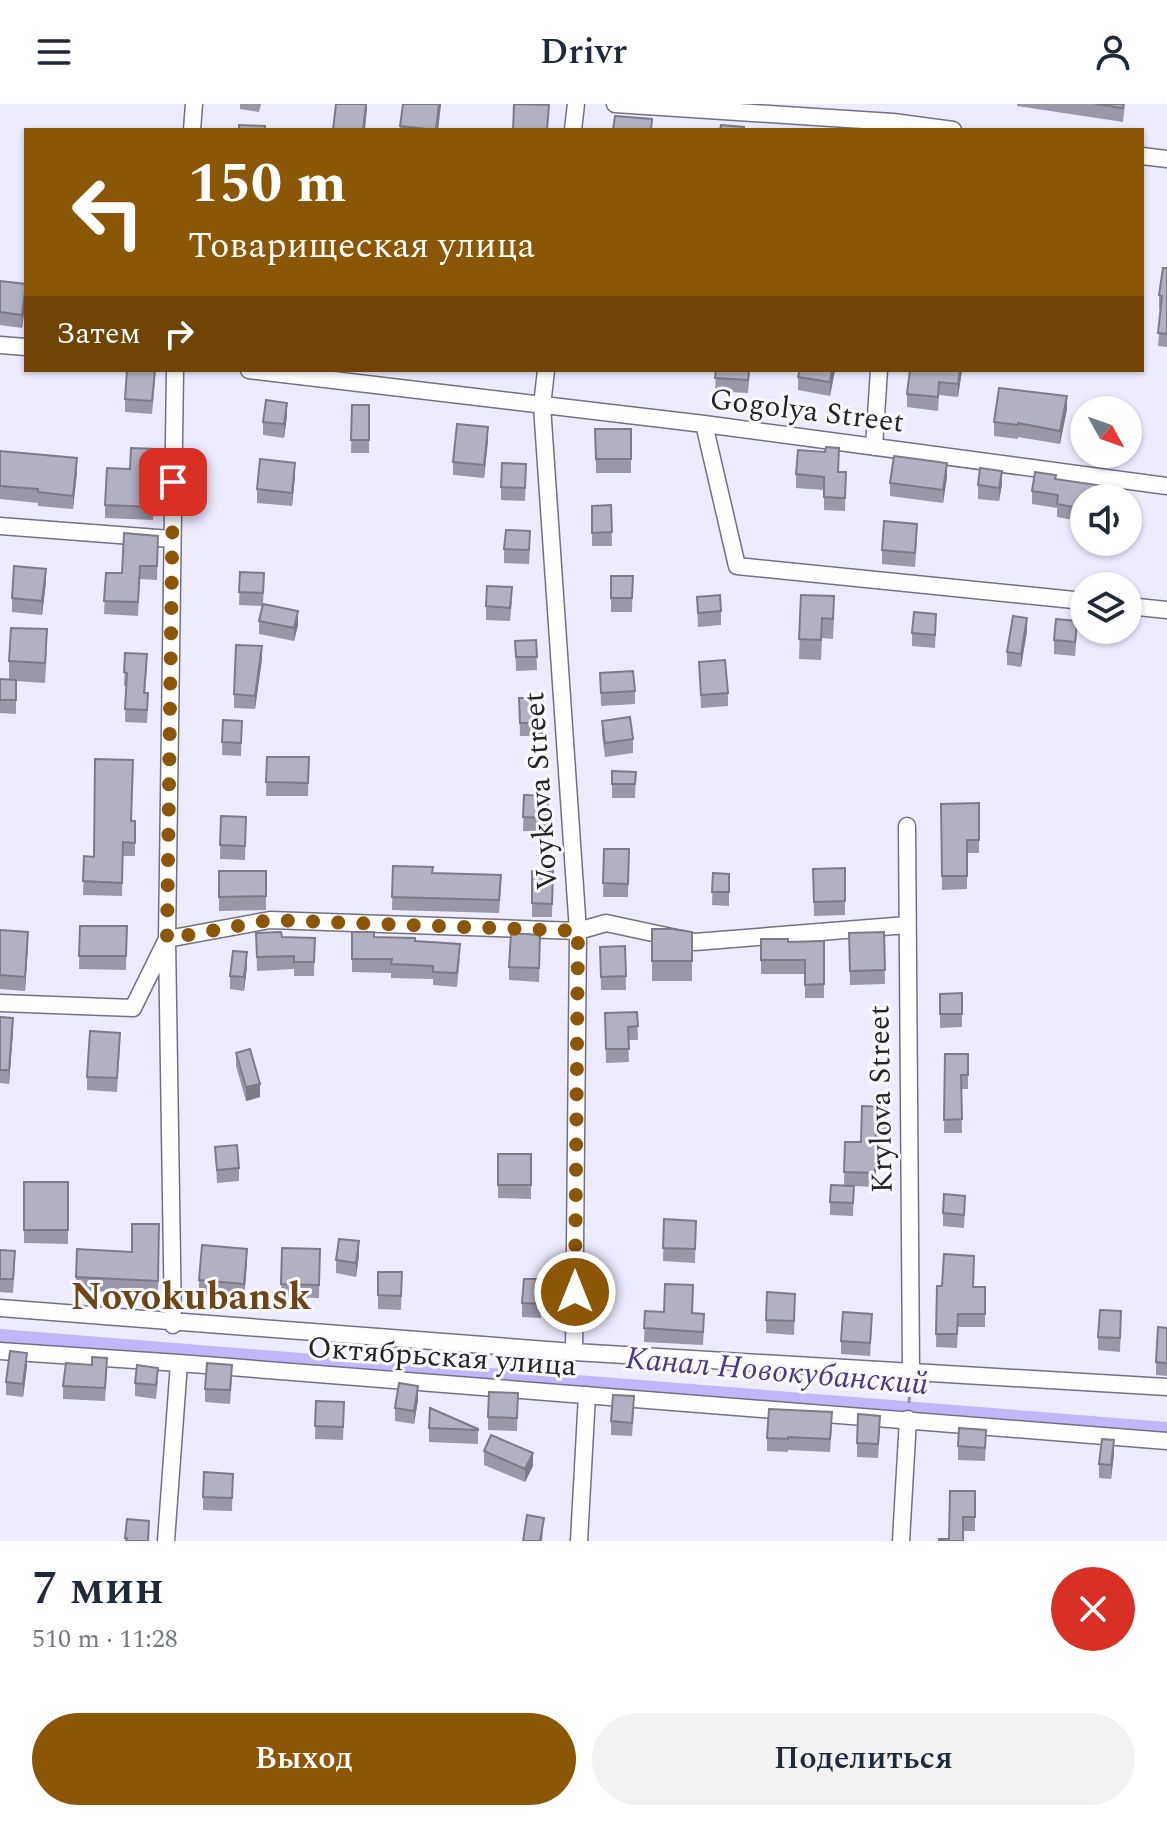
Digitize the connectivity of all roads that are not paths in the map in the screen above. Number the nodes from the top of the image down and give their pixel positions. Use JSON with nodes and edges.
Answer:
{"nodes":[{"id":1,"x":194,"y":104,"type":"edge"},
{"id":2,"x":576,"y":104,"type":"edge"},
{"id":3,"x":615,"y":104,"type":"edge"},
{"id":4,"x":894,"y":104,"type":"edge"},
{"id":5,"x":892,"y":126,"type":"edge"},
{"id":6,"x":192,"y":128,"type":"edge"},
{"id":7,"x":573,"y":128,"type":"edge"},
{"id":8,"x":922,"y":128,"type":"edge"},
{"id":9,"x":1144,"y":156,"type":"edge"},
{"id":10,"x":1167,"y":159,"type":"edge"},
{"id":11,"x":0,"y":345,"type":"edge"},
{"id":12,"x":24,"y":347,"type":"edge"},
{"id":13,"x":175,"y":372,"type":"edge"},
{"id":14,"x":265,"y":372,"type":"edge"},
{"id":15,"x":546,"y":372,"type":"edge"},
{"id":16,"x":879,"y":372,"type":"edge"},
{"id":17,"x":542,"y":406,"type":"junction"},
{"id":18,"x":704,"y":424,"type":"junction"},
{"id":19,"x":874,"y":447,"type":"junction"},
{"id":20,"x":1167,"y":486,"type":"edge"},
{"id":21,"x":0,"y":526,"type":"edge"},
{"id":22,"x":171,"y":539,"type":"junction"},
{"id":23,"x":1070,"y":600,"type":"edge"},
{"id":24,"x":1142,"y":607,"type":"edge"},
{"id":25,"x":1167,"y":610,"type":"edge"},
{"id":26,"x":907,"y":826,"type":"dead end"},
{"id":27,"x":907,"y":925,"type":"junction"},
{"id":28,"x":578,"y":931,"type":"junction"},
{"id":29,"x":167,"y":939,"type":"junction"},
{"id":30,"x":0,"y":1003,"type":"edge"},
{"id":31,"x":0,"y":1308,"type":"edge"},
{"id":32,"x":173,"y":1322,"type":"junction"},
{"id":33,"x":0,"y":1351,"type":"edge"},
{"id":34,"x":574,"y":1352,"type":"junction"},
{"id":35,"x":179,"y":1363,"type":"junction"},
{"id":36,"x":911,"y":1371,"type":"junction"},
{"id":37,"x":1167,"y":1387,"type":"edge"},
{"id":38,"x":587,"y":1395,"type":"junction"},
{"id":39,"x":908,"y":1419,"type":"junction"},
{"id":40,"x":1167,"y":1441,"type":"edge"},
{"id":41,"x":166,"y":1541,"type":"edge"},
{"id":42,"x":579,"y":1541,"type":"edge"},
{"id":43,"x":901,"y":1541,"type":"edge"}],
"edges":[{"from":1,"to":6,"type":"street"},
{"from":2,"to":7,"type":"street"},
{"from":3,"to":5,"type":"street"},
{"from":4,"to":5,"type":"street"},
{"from":5,"to":8,"type":"street"},
{"from":9,"to":10,"type":"street"},
{"from":11,"to":12,"type":"street"},
{"from":13,"to":22,"type":"street"},
{"from":14,"to":17,"type":"street","name":"Gogolya Street"},
{"from":15,"to":17,"type":"street","name":"Voykova Street"},
{"from":16,"to":19,"type":"street"},
{"from":17,"to":18,"type":"street","name":"Gogolya Street"},
{"from":17,"to":28,"type":"street","name":"Voykova Street"},
{"from":18,"to":19,"type":"street","name":"Gogolya Street"},
{"from":18,"to":23,"type":"street"},
{"from":19,"to":20,"type":"street","name":"Gogolya Street"},
{"from":21,"to":22,"type":"street"},
{"from":22,"to":29,"type":"street"},
{"from":24,"to":25,"type":"street"},
{"from":26,"to":27,"type":"street","name":"Krylova Street"},
{"from":27,"to":28,"type":"street"},
{"from":27,"to":36,"type":"street","name":"Krylova Street"},
{"from":28,"to":29,"type":"street"},
{"from":28,"to":34,"type":"street","name":"Voykova Street"},
{"from":29,"to":30,"type":"street"},
{"from":29,"to":32,"type":"street"},
{"from":31,"to":32,"type":"street"},
{"from":32,"to":34,"type":"street"},
{"from":33,"to":35,"type":"street","name":"Октябрьская улица"},
{"from":34,"to":36,"type":"street"},
{"from":35,"to":38,"type":"street","name":"Октябрьская улица"},
{"from":35,"to":41,"type":"street"},
{"from":36,"to":37,"type":"street"},
{"from":38,"to":39,"type":"street","name":"Октябрьская улица"},
{"from":38,"to":42,"type":"street"},
{"from":39,"to":40,"type":"street","name":"Октябрьская улица"},
{"from":39,"to":43,"type":"street"}]}
